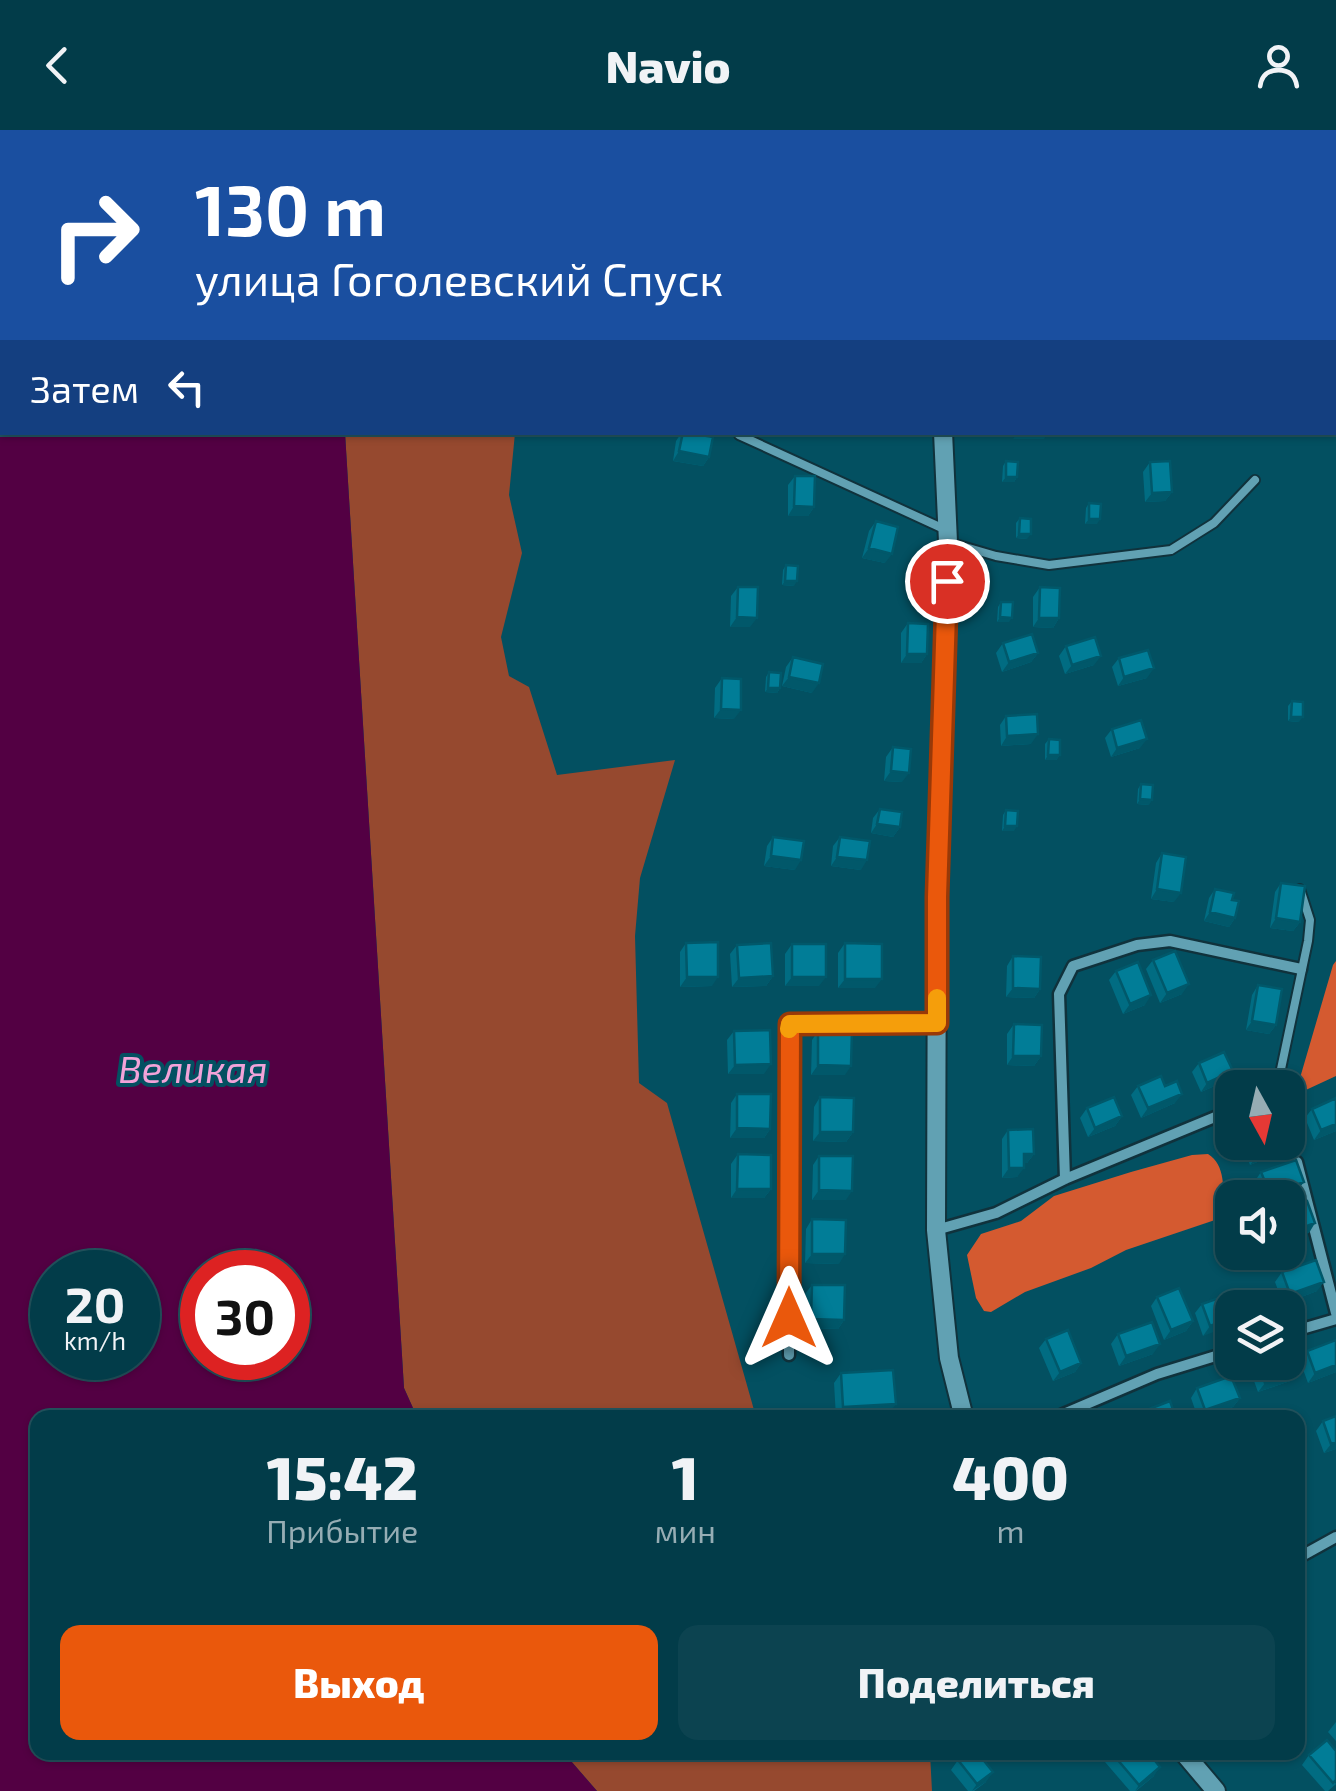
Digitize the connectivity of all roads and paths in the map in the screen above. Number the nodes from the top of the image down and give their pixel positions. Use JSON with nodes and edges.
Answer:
{"nodes":[{"id":1,"x":739,"y":435,"type":"dead end"},
{"id":2,"x":943,"y":435,"type":"edge"},
{"id":3,"x":1255,"y":480,"type":"dead end"},
{"id":4,"x":948,"y":536,"type":"junction"},
{"id":5,"x":1299,"y":885,"type":"edge"},
{"id":6,"x":1301,"y":969,"type":"junction"},
{"id":7,"x":937,"y":1023,"type":"junction"},
{"id":8,"x":1281,"y":1070,"type":"edge"},
{"id":9,"x":1215,"y":1117,"type":"edge"},
{"id":10,"x":1297,"y":1162,"type":"edge"},
{"id":11,"x":1066,"y":1179,"type":"junction"},
{"id":12,"x":936,"y":1230,"type":"junction"},
{"id":13,"x":1336,"y":1316,"type":"edge"},
{"id":14,"x":1305,"y":1328,"type":"edge"},
{"id":15,"x":789,"y":1355,"type":"dead end"},
{"id":16,"x":1215,"y":1355,"type":"edge"},
{"id":17,"x":962,"y":1410,"type":"edge"},
{"id":18,"x":1073,"y":1410,"type":"edge"},
{"id":19,"x":1336,"y":1536,"type":"edge"},
{"id":20,"x":1305,"y":1554,"type":"edge"},
{"id":21,"x":1190,"y":1760,"type":"edge"},
{"id":22,"x":1216,"y":1791,"type":"edge"}],
"edges":[{"from":1,"to":4,"type":"lane"},
{"from":2,"to":4,"type":"street"},
{"from":3,"to":4,"type":"lane"},
{"from":4,"to":7,"type":"street"},
{"from":5,"to":6,"type":"lane"},
{"from":6,"to":8,"type":"lane"},
{"from":6,"to":11,"type":"street"},
{"from":7,"to":12,"type":"street"},
{"from":7,"to":15,"type":"street"},
{"from":9,"to":11,"type":"street"},
{"from":10,"to":13,"type":"street"},
{"from":11,"to":12,"type":"street"},
{"from":12,"to":17,"type":"street"},
{"from":13,"to":14,"type":"street"},
{"from":16,"to":18,"type":"street"},
{"from":19,"to":20,"type":"street"},
{"from":21,"to":22,"type":"street"}]}
